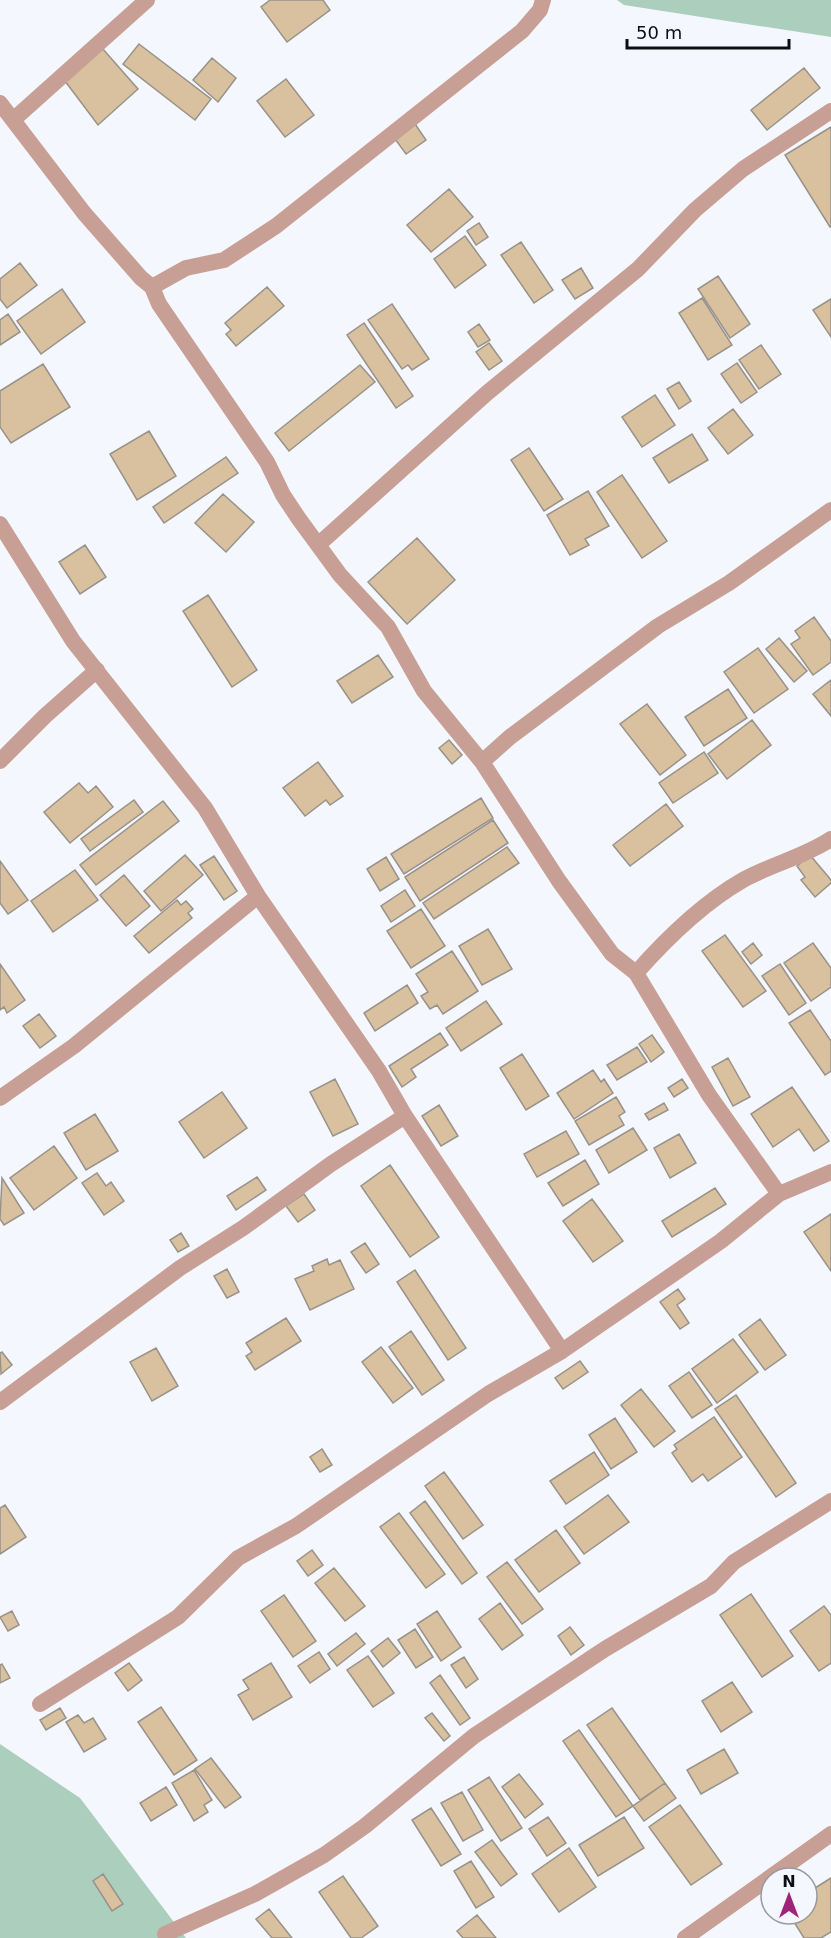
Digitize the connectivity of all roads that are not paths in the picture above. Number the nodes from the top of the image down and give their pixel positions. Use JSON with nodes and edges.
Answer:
{"nodes":[{"id":1,"x":147,"y":0,"type":"edge"},
{"id":2,"x":543,"y":0,"type":"edge"},
{"id":3,"x":0,"y":103,"type":"edge"},
{"id":4,"x":831,"y":111,"type":"edge"},
{"id":5,"x":13,"y":120,"type":"junction"},
{"id":6,"x":153,"y":287,"type":"junction"},
{"id":7,"x":831,"y":510,"type":"edge"},
{"id":8,"x":0,"y":524,"type":"edge"},
{"id":9,"x":319,"y":544,"type":"junction"},
{"id":10,"x":97,"y":670,"type":"junction"},
{"id":11,"x":0,"y":761,"type":"edge"},
{"id":12,"x":482,"y":762,"type":"junction"},
{"id":13,"x":831,"y":839,"type":"edge"},
{"id":14,"x":258,"y":896,"type":"junction"},
{"id":15,"x":636,"y":974,"type":"junction"},
{"id":16,"x":0,"y":1098,"type":"edge"},
{"id":17,"x":405,"y":1116,"type":"junction"},
{"id":18,"x":831,"y":1172,"type":"edge"},
{"id":19,"x":779,"y":1194,"type":"junction"},
{"id":20,"x":562,"y":1351,"type":"junction"},
{"id":21,"x":0,"y":1402,"type":"edge"},
{"id":22,"x":831,"y":1501,"type":"edge"},
{"id":23,"x":40,"y":1704,"type":"dead end"},
{"id":24,"x":831,"y":1834,"type":"edge"},
{"id":25,"x":165,"y":1934,"type":"dead end"},
{"id":26,"x":685,"y":1938,"type":"edge"}],
"edges":[{"from":1,"to":5,"type":"street"},
{"from":2,"to":6,"type":"street"},
{"from":3,"to":5,"type":"street"},
{"from":4,"to":9,"type":"street"},
{"from":5,"to":6,"type":"street"},
{"from":6,"to":9,"type":"street"},
{"from":7,"to":12,"type":"street"},
{"from":8,"to":10,"type":"street"},
{"from":9,"to":12,"type":"street"},
{"from":10,"to":11,"type":"street"},
{"from":10,"to":14,"type":"street"},
{"from":12,"to":15,"type":"street"},
{"from":13,"to":15,"type":"street"},
{"from":14,"to":16,"type":"street"},
{"from":14,"to":17,"type":"street"},
{"from":15,"to":19,"type":"street"},
{"from":17,"to":20,"type":"street"},
{"from":17,"to":21,"type":"street"},
{"from":18,"to":19,"type":"street"},
{"from":19,"to":20,"type":"street"},
{"from":20,"to":23,"type":"street"},
{"from":22,"to":25,"type":"street"},
{"from":24,"to":26,"type":"street"}]}
